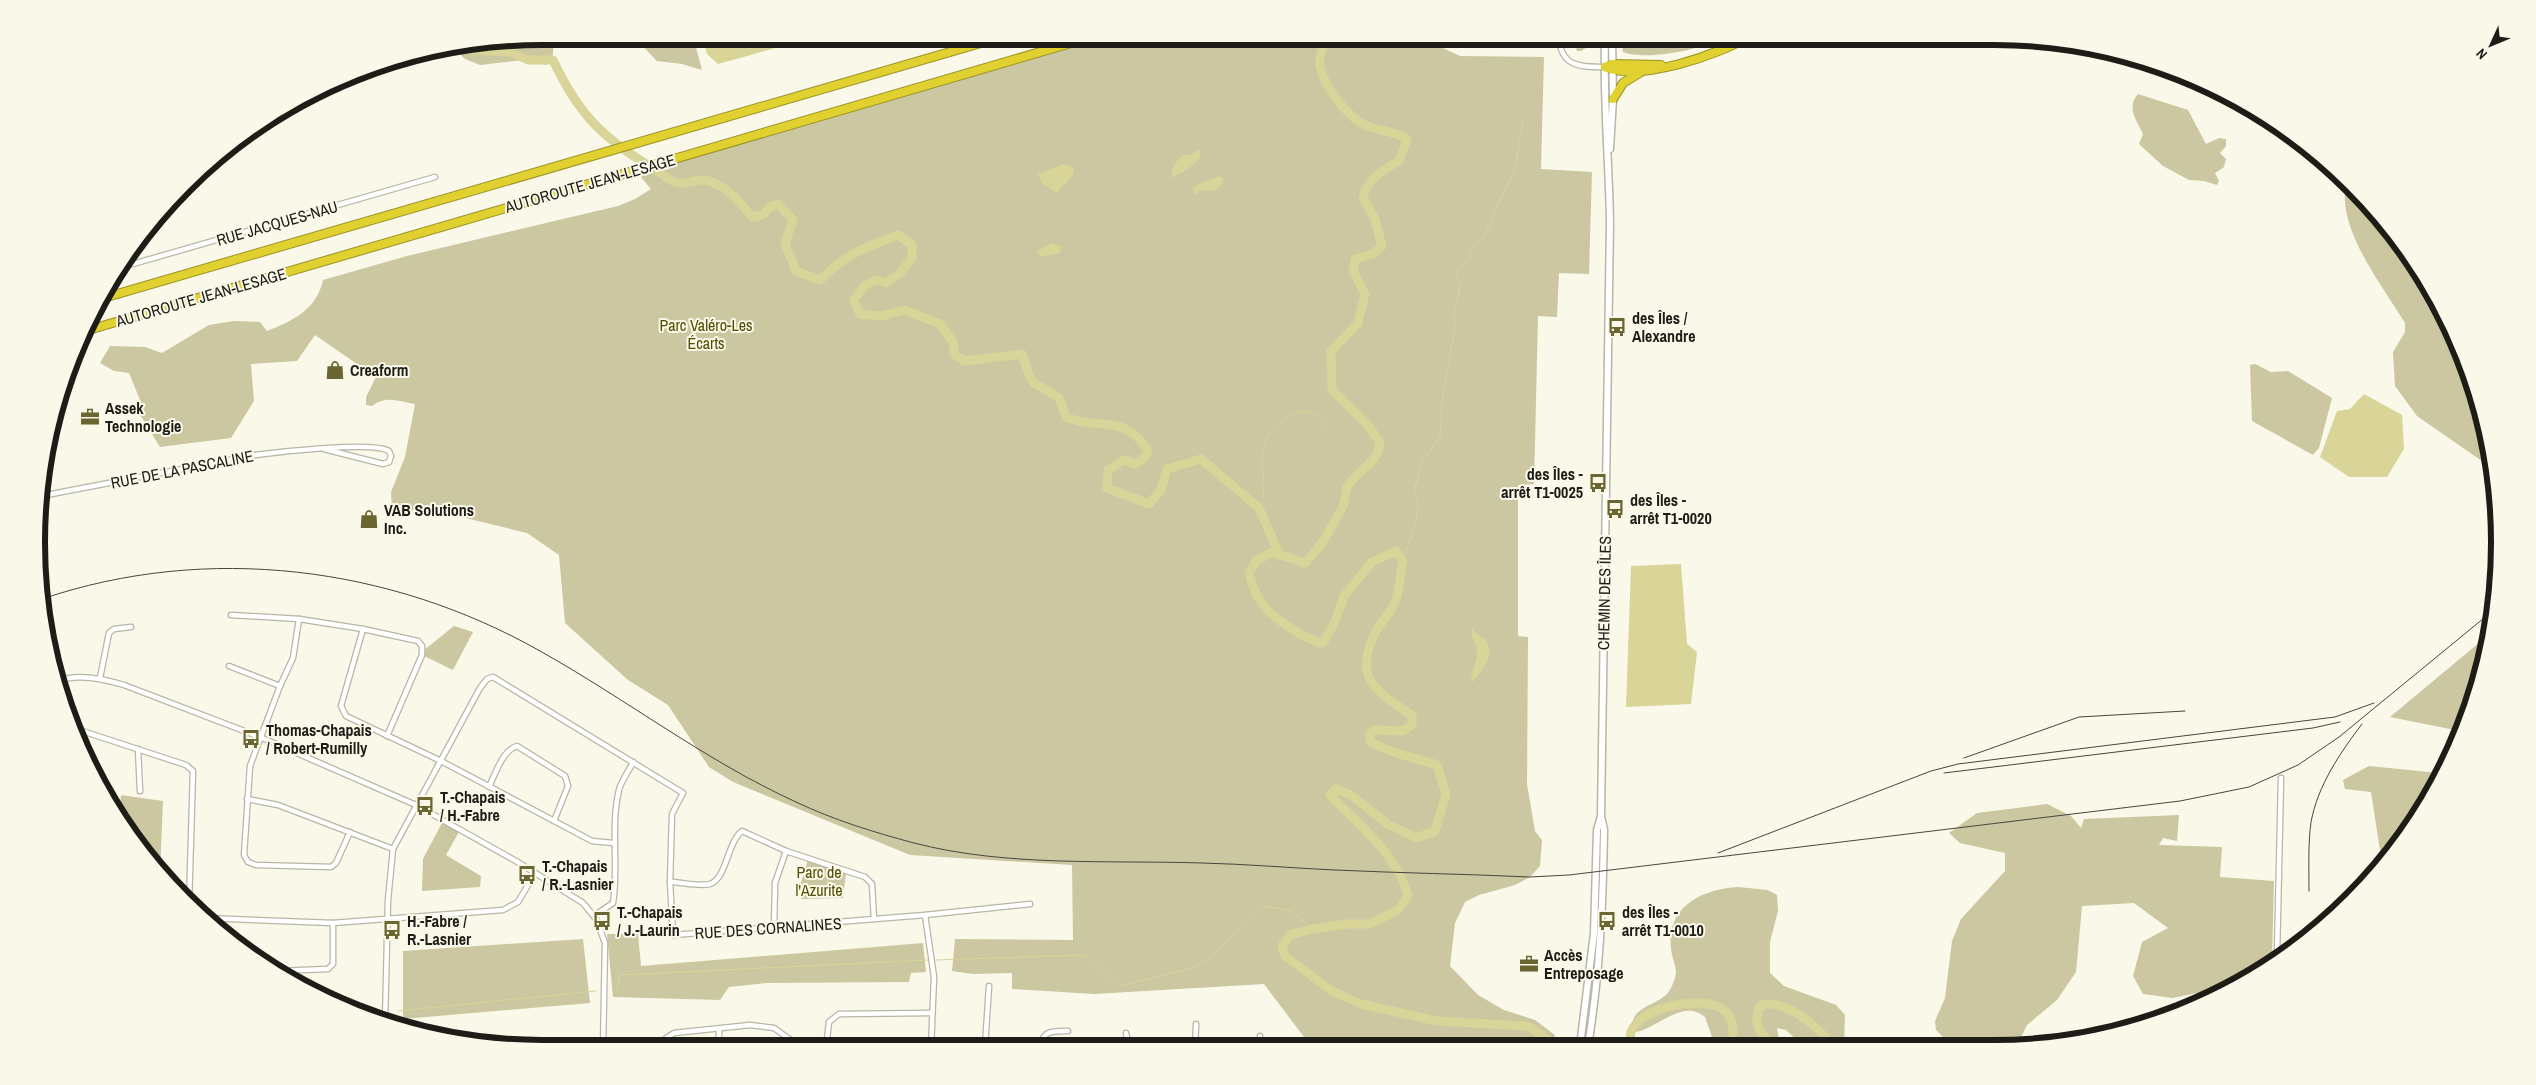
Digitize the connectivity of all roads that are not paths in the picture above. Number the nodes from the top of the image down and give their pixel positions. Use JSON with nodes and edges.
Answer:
{"nodes":[{"id":1,"x":974,"y":45,"type":"edge"},
{"id":2,"x":1064,"y":45,"type":"edge"},
{"id":3,"x":1559,"y":45,"type":"edge"},
{"id":4,"x":1606,"y":45,"type":"edge"},
{"id":5,"x":1611,"y":45,"type":"edge"},
{"id":6,"x":1730,"y":45,"type":"edge"},
{"id":7,"x":1668,"y":65,"type":"junction"},
{"id":8,"x":1610,"y":67,"type":"junction"},
{"id":9,"x":1643,"y":71,"type":"junction"},
{"id":10,"x":1613,"y":100,"type":"junction"},
{"id":11,"x":1609,"y":160,"type":"junction"},
{"id":12,"x":435,"y":177,"type":"dead end"},
{"id":13,"x":130,"y":265,"type":"edge"},
{"id":14,"x":111,"y":296,"type":"edge"},
{"id":15,"x":93,"y":329,"type":"edge"},
{"id":16,"x":324,"y":449,"type":"junction"},
{"id":17,"x":47,"y":495,"type":"edge"},
{"id":18,"x":231,"y":615,"type":"dead end"},
{"id":19,"x":298,"y":619,"type":"junction"},
{"id":20,"x":132,"y":627,"type":"dead end"},
{"id":21,"x":363,"y":629,"type":"junction"},
{"id":22,"x":229,"y":666,"type":"dead end"},
{"id":23,"x":64,"y":678,"type":"edge"},
{"id":24,"x":100,"y":678,"type":"junction"},
{"id":25,"x":280,"y":686,"type":"junction"},
{"id":26,"x":82,"y":731,"type":"edge"},
{"id":27,"x":387,"y":736,"type":"junction"},
{"id":28,"x":260,"y":738,"type":"junction"},
{"id":29,"x":138,"y":749,"type":"junction"},
{"id":30,"x":441,"y":761,"type":"junction"},
{"id":31,"x":633,"y":762,"type":"junction"},
{"id":32,"x":2281,"y":778,"type":"dead end"},
{"id":33,"x":489,"y":787,"type":"junction"},
{"id":34,"x":140,"y":791,"type":"dead end"},
{"id":35,"x":247,"y":799,"type":"junction"},
{"id":36,"x":416,"y":805,"type":"junction"},
{"id":37,"x":1601,"y":816,"type":"junction"},
{"id":38,"x":554,"y":821,"type":"junction"},
{"id":39,"x":350,"y":832,"type":"junction"},
{"id":40,"x":613,"y":843,"type":"junction"},
{"id":41,"x":393,"y":849,"type":"junction"},
{"id":42,"x":786,"y":851,"type":"junction"},
{"id":43,"x":535,"y":873,"type":"junction"},
{"id":44,"x":670,"y":882,"type":"junction"},
{"id":45,"x":189,"y":892,"type":"edge"},
{"id":46,"x":1030,"y":904,"type":"dead end"},
{"id":47,"x":926,"y":915,"type":"junction"},
{"id":48,"x":594,"y":916,"type":"junction"},
{"id":49,"x":216,"y":918,"type":"edge"},
{"id":50,"x":388,"y":919,"type":"junction"},
{"id":51,"x":874,"y":919,"type":"junction"},
{"id":52,"x":333,"y":923,"type":"junction"},
{"id":53,"x":774,"y":927,"type":"junction"},
{"id":54,"x":2277,"y":951,"type":"edge"},
{"id":55,"x":291,"y":971,"type":"edge"},
{"id":56,"x":989,"y":986,"type":"dead end"},
{"id":57,"x":932,"y":1013,"type":"junction"},
{"id":58,"x":385,"y":1015,"type":"edge"},
{"id":59,"x":1196,"y":1024,"type":"dead end"},
{"id":60,"x":719,"y":1030,"type":"junction"},
{"id":61,"x":1068,"y":1031,"type":"dead end"},
{"id":62,"x":1126,"y":1033,"type":"dead end"},
{"id":63,"x":1260,"y":1036,"type":"dead end"},
{"id":64,"x":603,"y":1040,"type":"edge"},
{"id":65,"x":665,"y":1040,"type":"edge"},
{"id":66,"x":719,"y":1040,"type":"edge"},
{"id":67,"x":791,"y":1040,"type":"edge"},
{"id":68,"x":827,"y":1040,"type":"edge"},
{"id":69,"x":931,"y":1040,"type":"edge"},
{"id":70,"x":986,"y":1040,"type":"edge"},
{"id":71,"x":1042,"y":1040,"type":"edge"},
{"id":72,"x":1128,"y":1040,"type":"edge"},
{"id":73,"x":1195,"y":1040,"type":"edge"},
{"id":74,"x":1260,"y":1040,"type":"edge"},
{"id":75,"x":1581,"y":1040,"type":"edge"},
{"id":76,"x":1589,"y":1040,"type":"edge"}],
"edges":[{"from":1,"to":14,"type":"highway","name":"AUTOROUTE JEAN-LESAGE"},
{"from":2,"to":15,"type":"highway","name":"AUTOROUTE JEAN-LESAGE"},
{"from":3,"to":8,"type":"street"},
{"from":4,"to":8,"type":"main road","name":"CHEMIN DES ÎLES"},
{"from":5,"to":8,"type":"main road","name":"CHEMIN DES ÎLES"},
{"from":6,"to":7,"type":"highway"},
{"from":7,"to":8,"type":"highway"},
{"from":7,"to":9,"type":"highway"},
{"from":8,"to":9,"type":"highway"},
{"from":8,"to":10,"type":"main road","name":"CHEMIN DES ÎLES"},
{"from":8,"to":11,"type":"main road","name":"CHEMIN DES ÎLES"},
{"from":9,"to":10,"type":"highway"},
{"from":10,"to":11,"type":"main road","name":"CHEMIN DES ÎLES"},
{"from":11,"to":37,"type":"main road","name":"CHEMIN DES ÎLES"},
{"from":12,"to":13,"type":"street","name":"RUE JACQUES-NAU"},
{"from":16,"to":16,"type":"street","name":"RUE DE LA PASCALINE"},
{"from":16,"to":17,"type":"street","name":"RUE DE LA PASCALINE"},
{"from":18,"to":19,"type":"street"},
{"from":19,"to":21,"type":"street"},
{"from":19,"to":25,"type":"street"},
{"from":20,"to":24,"type":"street"},
{"from":21,"to":27,"type":"street"},
{"from":21,"to":27,"type":"street"},
{"from":22,"to":25,"type":"street"},
{"from":23,"to":24,"type":"street"},
{"from":24,"to":28,"type":"street"},
{"from":25,"to":28,"type":"street"},
{"from":26,"to":29,"type":"street"},
{"from":27,"to":30,"type":"street"},
{"from":28,"to":35,"type":"street"},
{"from":28,"to":36,"type":"street"},
{"from":29,"to":34,"type":"street"},
{"from":29,"to":45,"type":"street"},
{"from":30,"to":31,"type":"street","name":"RUE DES CORNALINES"},
{"from":30,"to":33,"type":"street"},
{"from":30,"to":36,"type":"street"},
{"from":31,"to":40,"type":"street"},
{"from":31,"to":44,"type":"street","name":"RUE DES CORNALINES"},
{"from":32,"to":54,"type":"street"},
{"from":33,"to":38,"type":"street"},
{"from":33,"to":38,"type":"street"},
{"from":35,"to":39,"type":"street"},
{"from":35,"to":39,"type":"street"},
{"from":36,"to":41,"type":"street"},
{"from":36,"to":43,"type":"street"},
{"from":37,"to":75,"type":"main road","name":"CHEMIN DES ÎLES"},
{"from":37,"to":76,"type":"main road","name":"CHEMIN DES ÎLES"},
{"from":38,"to":40,"type":"street"},
{"from":39,"to":41,"type":"street"},
{"from":40,"to":48,"type":"street"},
{"from":41,"to":50,"type":"street"},
{"from":42,"to":44,"type":"street"},
{"from":42,"to":51,"type":"street"},
{"from":42,"to":53,"type":"street"},
{"from":43,"to":48,"type":"street"},
{"from":43,"to":50,"type":"street"},
{"from":44,"to":53,"type":"street","name":"RUE DES CORNALINES"},
{"from":46,"to":47,"type":"street","name":"RUE DES CORNALINES"},
{"from":47,"to":51,"type":"street","name":"RUE DES CORNALINES"},
{"from":47,"to":57,"type":"street"},
{"from":48,"to":64,"type":"street"},
{"from":49,"to":52,"type":"street"},
{"from":50,"to":52,"type":"street"},
{"from":50,"to":58,"type":"street"},
{"from":51,"to":53,"type":"street","name":"RUE DES CORNALINES"},
{"from":52,"to":55,"type":"street"},
{"from":56,"to":70,"type":"street"},
{"from":57,"to":68,"type":"street"},
{"from":57,"to":69,"type":"street"},
{"from":59,"to":73,"type":"street"},
{"from":60,"to":65,"type":"street"},
{"from":60,"to":66,"type":"street"},
{"from":60,"to":67,"type":"street"},
{"from":61,"to":71,"type":"street"},
{"from":62,"to":72,"type":"street"},
{"from":63,"to":74,"type":"street"}]}
